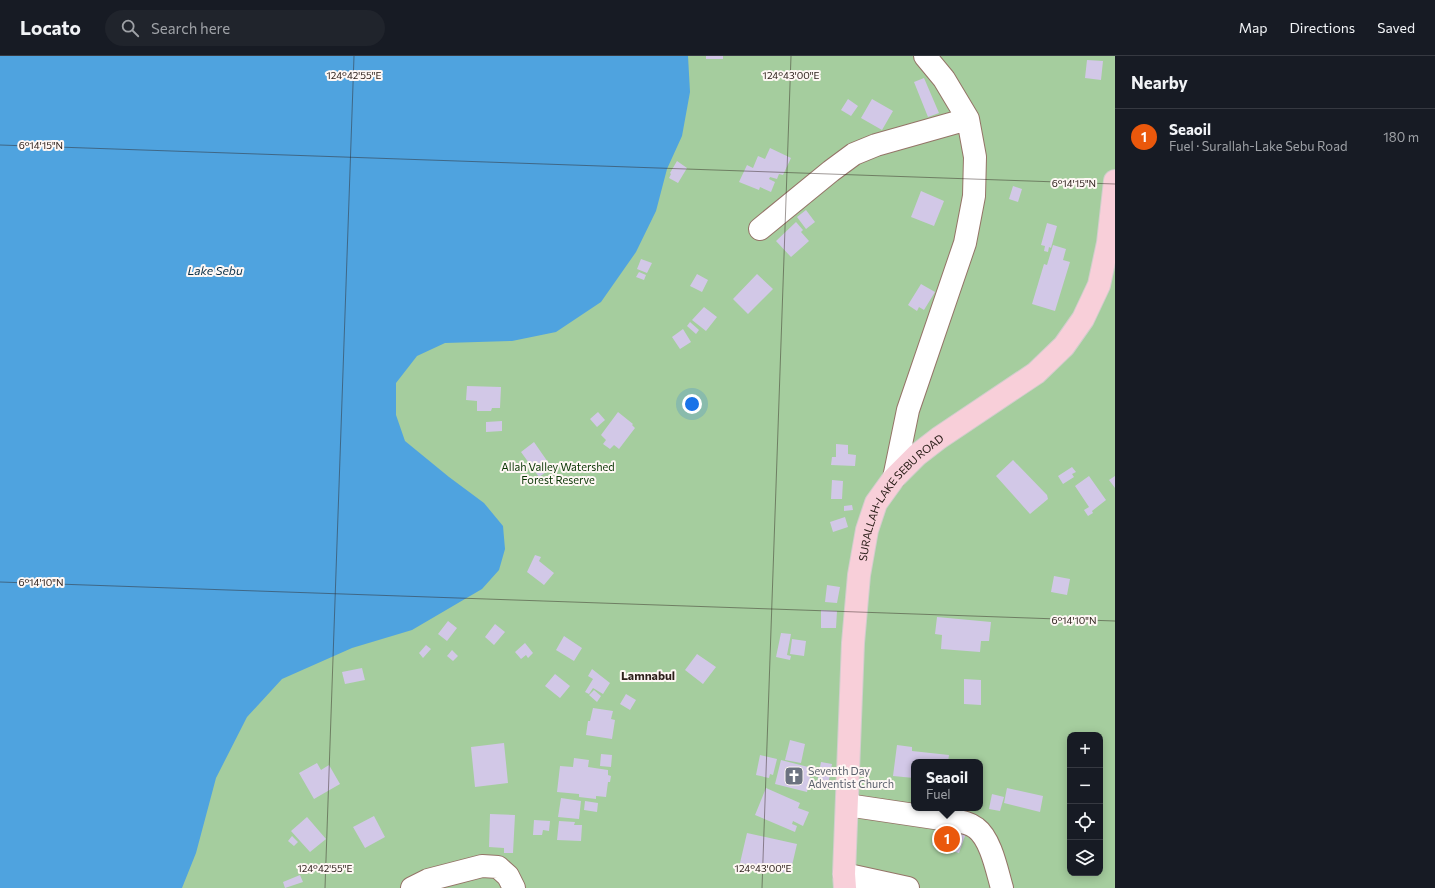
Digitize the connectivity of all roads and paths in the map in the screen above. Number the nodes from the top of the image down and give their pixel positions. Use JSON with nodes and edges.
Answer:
{"nodes":[{"id":1,"x":925,"y":56,"type":"edge"},
{"id":2,"x":968,"y":119,"type":"junction"},
{"id":3,"x":1115,"y":181,"type":"edge"},
{"id":4,"x":760,"y":229,"type":"dead end"},
{"id":5,"x":894,"y":478,"type":"junction"},
{"id":6,"x":847,"y":805,"type":"junction"},
{"id":7,"x":844,"y":881,"type":"edge"},
{"id":8,"x":412,"y":888,"type":"edge"},
{"id":9,"x":514,"y":888,"type":"edge"},
{"id":10,"x":908,"y":888,"type":"edge"},
{"id":11,"x":1002,"y":888,"type":"edge"}],
"edges":[{"from":1,"to":2,"type":"street"},
{"from":2,"to":4,"type":"street"},
{"from":2,"to":5,"type":"street"},
{"from":3,"to":5,"type":"main road","name":"SURALLAH-LAKE SEBU ROAD"},
{"from":5,"to":6,"type":"main road","name":"SURALLAH-LAKE SEBU ROAD"},
{"from":6,"to":7,"type":"main road","name":"SURALLAH-LAKE SEBU ROAD"},
{"from":6,"to":11,"type":"street"},
{"from":7,"to":10,"type":"street"},
{"from":8,"to":9,"type":"street"}]}
